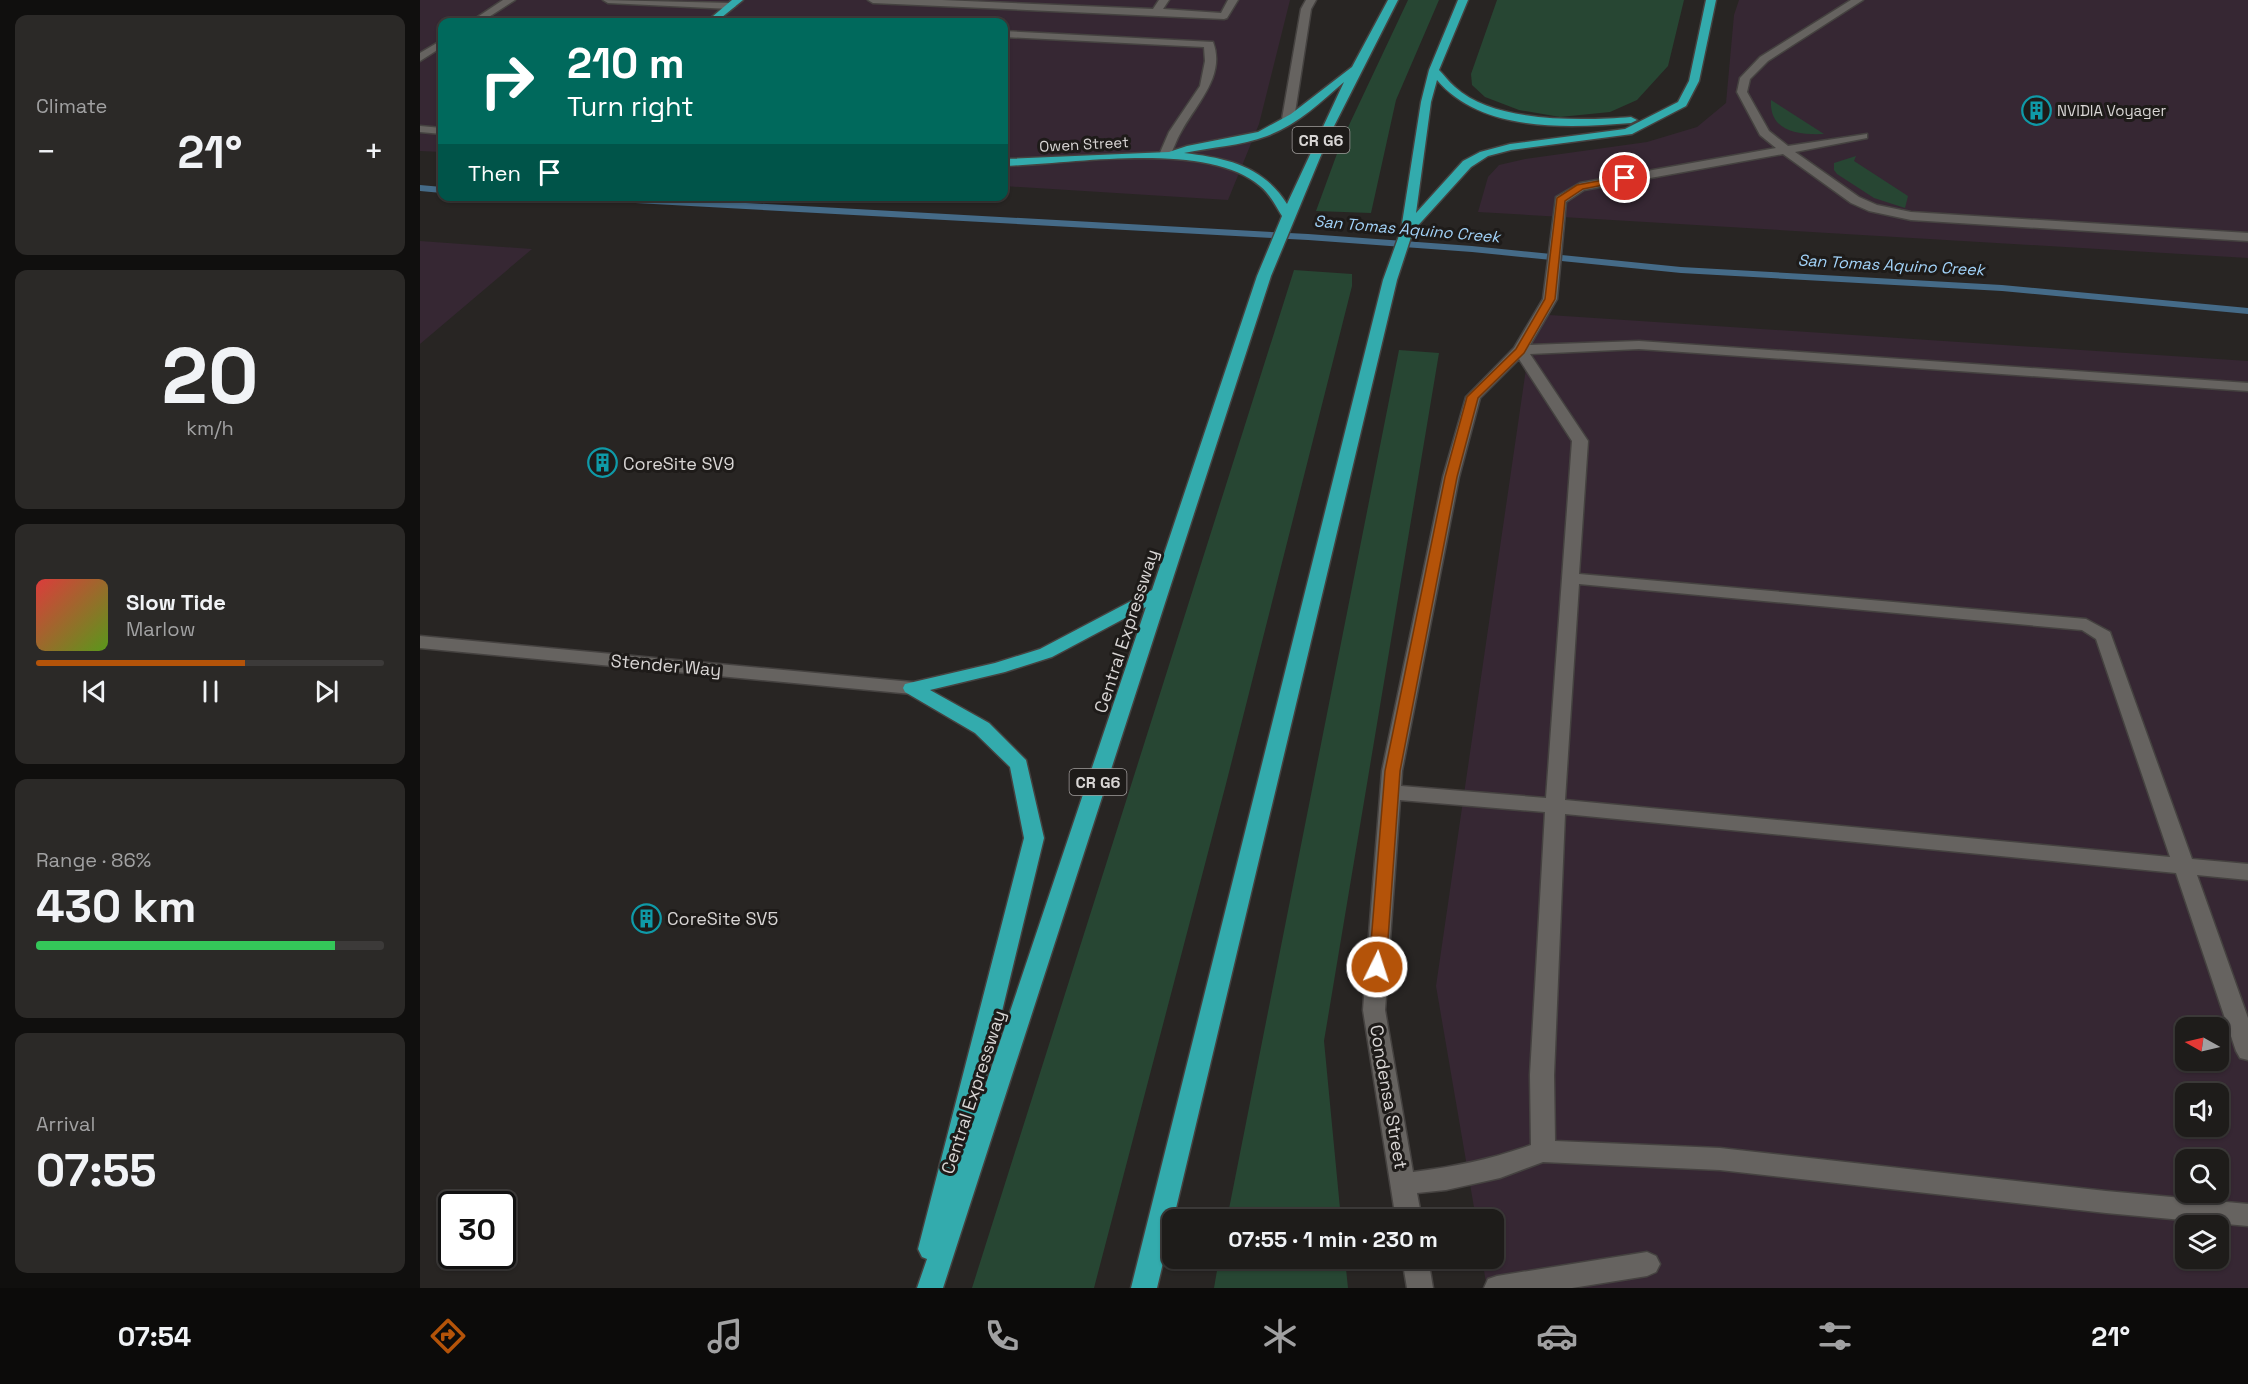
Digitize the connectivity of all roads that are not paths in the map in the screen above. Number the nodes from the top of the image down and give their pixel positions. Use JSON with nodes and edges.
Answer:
{"nodes":[{"id":1,"x":510,"y":0,"type":"edge"},
{"id":2,"x":608,"y":0,"type":"edge"},
{"id":3,"x":873,"y":0,"type":"edge"},
{"id":4,"x":1164,"y":0,"type":"edge"},
{"id":5,"x":1233,"y":0,"type":"edge"},
{"id":6,"x":1311,"y":0,"type":"edge"},
{"id":7,"x":1394,"y":0,"type":"edge"},
{"id":8,"x":1463,"y":0,"type":"edge"},
{"id":9,"x":1711,"y":0,"type":"edge"},
{"id":10,"x":1858,"y":0,"type":"edge"},
{"id":11,"x":734,"y":3,"type":"edge"},
{"id":12,"x":1156,"y":12,"type":"junction"},
{"id":13,"x":481,"y":18,"type":"edge"},
{"id":14,"x":716,"y":18,"type":"edge"},
{"id":15,"x":1008,"y":34,"type":"edge"},
{"id":16,"x":438,"y":46,"type":"edge"},
{"id":17,"x":420,"y":58,"type":"edge"},
{"id":18,"x":1356,"y":67,"type":"junction"},
{"id":19,"x":1434,"y":70,"type":"junction"},
{"id":20,"x":1657,"y":118,"type":"junction"},
{"id":21,"x":1288,"y":119,"type":"junction"},
{"id":22,"x":420,"y":129,"type":"edge"},
{"id":23,"x":438,"y":131,"type":"edge"},
{"id":24,"x":1863,"y":136,"type":"dead end"},
{"id":25,"x":1784,"y":149,"type":"junction"},
{"id":26,"x":1166,"y":154,"type":"junction"},
{"id":27,"x":1008,"y":162,"type":"edge"},
{"id":28,"x":1545,"y":196,"type":"dead end"},
{"id":29,"x":1560,"y":200,"type":"junction"},
{"id":30,"x":1287,"y":214,"type":"junction"},
{"id":31,"x":1407,"y":230,"type":"junction"},
{"id":32,"x":2248,"y":237,"type":"edge"},
{"id":33,"x":1520,"y":350,"type":"junction"},
{"id":34,"x":2248,"y":387,"type":"edge"},
{"id":35,"x":1570,"y":579,"type":"junction"},
{"id":36,"x":1161,"y":592,"type":"junction"},
{"id":37,"x":420,"y":642,"type":"edge"},
{"id":38,"x":912,"y":688,"type":"junction"},
{"id":39,"x":1391,"y":792,"type":"junction"},
{"id":40,"x":1555,"y":806,"type":"junction"},
{"id":41,"x":2184,"y":865,"type":"junction"},
{"id":42,"x":2248,"y":872,"type":"edge"},
{"id":43,"x":2248,"y":1051,"type":"edge"},
{"id":44,"x":1543,"y":1151,"type":"junction"},
{"id":45,"x":1404,"y":1184,"type":"junction"},
{"id":46,"x":1407,"y":1209,"type":"edge"},
{"id":47,"x":2248,"y":1215,"type":"edge"},
{"id":48,"x":1647,"y":1264,"type":"dead end"},
{"id":49,"x":1417,"y":1269,"type":"edge"},
{"id":50,"x":922,"y":1288,"type":"edge"},
{"id":51,"x":930,"y":1288,"type":"edge"},
{"id":52,"x":1144,"y":1288,"type":"edge"},
{"id":53,"x":1420,"y":1288,"type":"edge"},
{"id":54,"x":1497,"y":1288,"type":"edge"}],
"edges":[{"from":1,"to":13,"type":"street"},
{"from":2,"to":11,"type":"street"},
{"from":3,"to":12,"type":"street"},
{"from":4,"to":12,"type":"street"},
{"from":5,"to":12,"type":"street"},
{"from":6,"to":21,"type":"street"},
{"from":7,"to":18,"type":"highway","name":"Central Expressway","number":"CR G6"},
{"from":8,"to":19,"type":"highway"},
{"from":9,"to":20,"type":"highway"},
{"from":10,"to":25,"type":"street"},
{"from":11,"to":14,"type":"highway"},
{"from":15,"to":26,"type":"street"},
{"from":16,"to":17,"type":"street"},
{"from":18,"to":21,"type":"highway"},
{"from":18,"to":30,"type":"highway","name":"Central Expressway","number":"CR G6"},
{"from":19,"to":20,"type":"highway"},
{"from":19,"to":31,"type":"highway"},
{"from":20,"to":31,"type":"highway"},
{"from":21,"to":26,"type":"highway"},
{"from":22,"to":23,"type":"street"},
{"from":24,"to":25,"type":"street"},
{"from":25,"to":29,"type":"street"},
{"from":25,"to":32,"type":"street"},
{"from":26,"to":27,"type":"highway","name":"Owen Street"},
{"from":26,"to":30,"type":"highway"},
{"from":28,"to":29,"type":"street"},
{"from":29,"to":33,"type":"street","name":"Condensa Street"},
{"from":30,"to":36,"type":"highway","name":"Central Expressway","number":"CR G6"},
{"from":31,"to":52,"type":"highway"},
{"from":33,"to":34,"type":"street"},
{"from":33,"to":35,"type":"street"},
{"from":33,"to":39,"type":"street","name":"Condensa Street"},
{"from":35,"to":40,"type":"street"},
{"from":35,"to":41,"type":"street"},
{"from":36,"to":38,"type":"highway"},
{"from":36,"to":51,"type":"highway","name":"Central Expressway","number":"CR G6"},
{"from":37,"to":38,"type":"street","name":"Stender Way"},
{"from":38,"to":50,"type":"highway"},
{"from":39,"to":40,"type":"street"},
{"from":39,"to":45,"type":"street","name":"Condensa Street"},
{"from":40,"to":41,"type":"street"},
{"from":40,"to":44,"type":"street"},
{"from":41,"to":42,"type":"street"},
{"from":41,"to":43,"type":"street"},
{"from":44,"to":45,"type":"street"},
{"from":44,"to":47,"type":"street"},
{"from":45,"to":46,"type":"street","name":"Condensa Street"},
{"from":48,"to":54,"type":"street"},
{"from":49,"to":53,"type":"street"}]}
